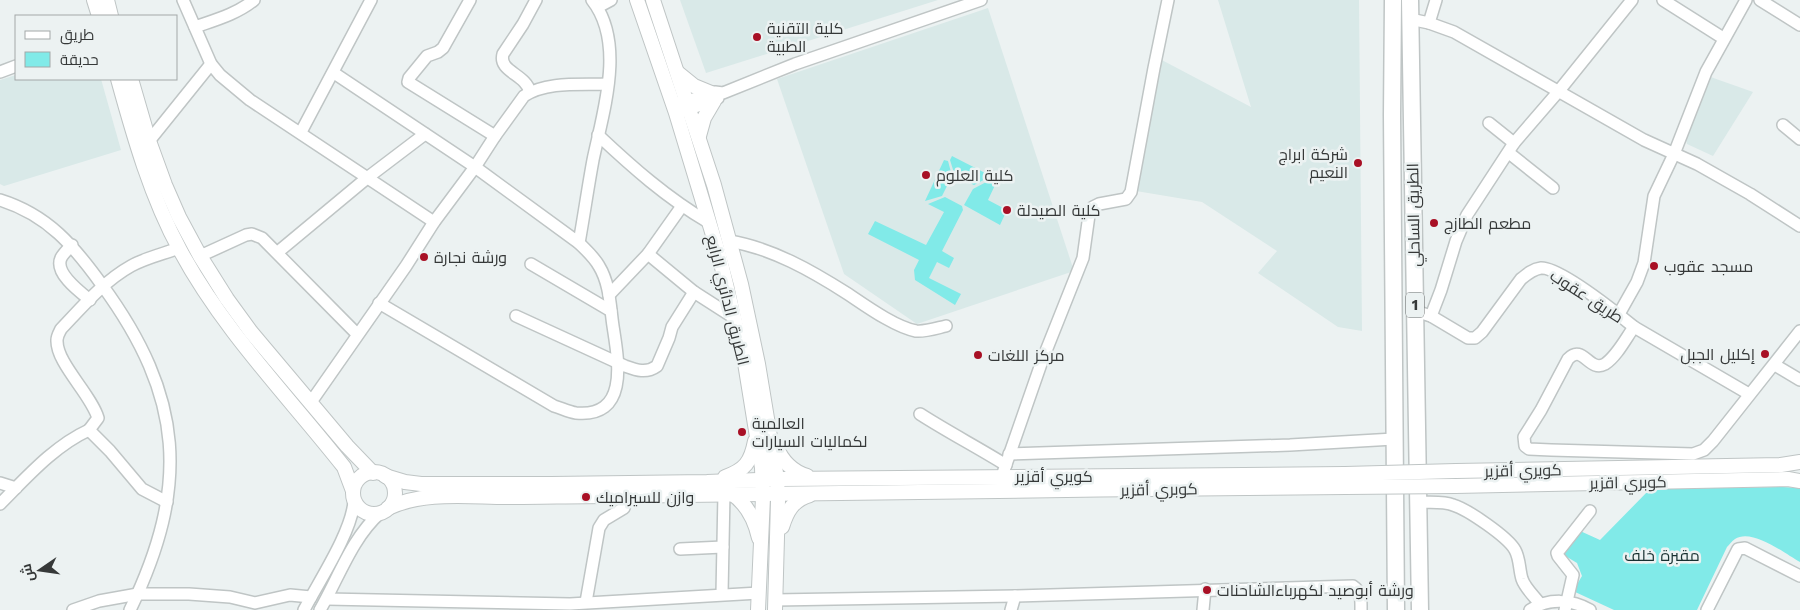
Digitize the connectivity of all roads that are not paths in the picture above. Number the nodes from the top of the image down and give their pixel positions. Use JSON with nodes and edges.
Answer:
{"nodes":[{"id":1,"x":94,"y":0,"type":"edge"},
{"id":2,"x":107,"y":0,"type":"edge"},
{"id":3,"x":183,"y":0,"type":"edge"},
{"id":4,"x":254,"y":0,"type":"edge"},
{"id":5,"x":371,"y":0,"type":"edge"},
{"id":6,"x":470,"y":0,"type":"edge"},
{"id":7,"x":536,"y":0,"type":"edge"},
{"id":8,"x":611,"y":0,"type":"edge"},
{"id":9,"x":637,"y":0,"type":"edge"},
{"id":10,"x":654,"y":0,"type":"edge"},
{"id":11,"x":981,"y":0,"type":"edge"},
{"id":12,"x":1168,"y":0,"type":"edge"},
{"id":13,"x":1387,"y":0,"type":"edge"},
{"id":14,"x":1393,"y":0,"type":"edge"},
{"id":15,"x":1410,"y":0,"type":"edge"},
{"id":16,"x":1436,"y":0,"type":"edge"},
{"id":17,"x":1632,"y":0,"type":"edge"},
{"id":18,"x":1663,"y":0,"type":"edge"},
{"id":19,"x":1746,"y":0,"type":"edge"},
{"id":20,"x":1760,"y":0,"type":"edge"},
{"id":21,"x":595,"y":4,"type":"edge"},
{"id":22,"x":99,"y":15,"type":"edge"},
{"id":23,"x":111,"y":15,"type":"edge"},
{"id":24,"x":1410,"y":19,"type":"junction"},
{"id":25,"x":1394,"y":22,"type":"junction"},
{"id":26,"x":1429,"y":23,"type":"junction"},
{"id":27,"x":1800,"y":25,"type":"edge"},
{"id":28,"x":195,"y":27,"type":"junction"},
{"id":29,"x":1723,"y":38,"type":"junction"},
{"id":30,"x":210,"y":64,"type":"junction"},
{"id":31,"x":15,"y":66,"type":"edge"},
{"id":32,"x":0,"y":72,"type":"edge"},
{"id":33,"x":678,"y":72,"type":"junction"},
{"id":34,"x":334,"y":73,"type":"junction"},
{"id":35,"x":118,"y":80,"type":"edge"},
{"id":36,"x":130,"y":80,"type":"edge"},
{"id":37,"x":607,"y":84,"type":"junction"},
{"id":38,"x":530,"y":92,"type":"junction"},
{"id":39,"x":1558,"y":92,"type":"junction"},
{"id":40,"x":716,"y":96,"type":"junction"},
{"id":41,"x":689,"y":105,"type":"junction"},
{"id":42,"x":674,"y":109,"type":"junction"},
{"id":43,"x":1489,"y":123,"type":"dead end"},
{"id":44,"x":1783,"y":125,"type":"dead end"},
{"id":45,"x":301,"y":132,"type":"junction"},
{"id":46,"x":425,"y":134,"type":"junction"},
{"id":47,"x":598,"y":135,"type":"junction"},
{"id":48,"x":495,"y":136,"type":"junction"},
{"id":49,"x":699,"y":136,"type":"junction"},
{"id":50,"x":1800,"y":139,"type":"edge"},
{"id":51,"x":149,"y":141,"type":"junction"},
{"id":52,"x":1511,"y":148,"type":"junction"},
{"id":53,"x":1674,"y":154,"type":"junction"},
{"id":54,"x":475,"y":167,"type":"junction"},
{"id":55,"x":367,"y":178,"type":"junction"},
{"id":56,"x":1552,"y":188,"type":"dead end"},
{"id":57,"x":0,"y":200,"type":"edge"},
{"id":58,"x":682,"y":206,"type":"junction"},
{"id":59,"x":434,"y":222,"type":"junction"},
{"id":60,"x":708,"y":222,"type":"junction"},
{"id":61,"x":1800,"y":226,"type":"edge"},
{"id":62,"x":729,"y":241,"type":"junction"},
{"id":63,"x":579,"y":243,"type":"junction"},
{"id":64,"x":72,"y":245,"type":"junction"},
{"id":65,"x":179,"y":248,"type":"junction"},
{"id":66,"x":278,"y":252,"type":"junction"},
{"id":67,"x":648,"y":254,"type":"junction"},
{"id":68,"x":200,"y":256,"type":"junction"},
{"id":69,"x":531,"y":264,"type":"dead end"},
{"id":70,"x":210,"y":272,"type":"junction"},
{"id":71,"x":198,"y":282,"type":"junction"},
{"id":72,"x":104,"y":287,"type":"junction"},
{"id":73,"x":694,"y":292,"type":"junction"},
{"id":74,"x":609,"y":295,"type":"junction"},
{"id":75,"x":90,"y":300,"type":"junction"},
{"id":76,"x":378,"y":303,"type":"junction"},
{"id":77,"x":610,"y":311,"type":"junction"},
{"id":78,"x":1415,"y":311,"type":"junction"},
{"id":79,"x":1619,"y":314,"type":"junction"},
{"id":80,"x":516,"y":316,"type":"dead end"},
{"id":81,"x":1431,"y":316,"type":"junction"},
{"id":82,"x":733,"y":317,"type":"junction"},
{"id":83,"x":946,"y":326,"type":"dead end"},
{"id":84,"x":1634,"y":327,"type":"junction"},
{"id":85,"x":1800,"y":331,"type":"edge"},
{"id":86,"x":357,"y":334,"type":"junction"},
{"id":87,"x":618,"y":363,"type":"junction"},
{"id":88,"x":1774,"y":365,"type":"junction"},
{"id":89,"x":1800,"y":380,"type":"edge"},
{"id":90,"x":1749,"y":394,"type":"junction"},
{"id":91,"x":311,"y":402,"type":"junction"},
{"id":92,"x":920,"y":414,"type":"dead end"},
{"id":93,"x":756,"y":425,"type":"junction"},
{"id":94,"x":89,"y":430,"type":"junction"},
{"id":95,"x":770,"y":434,"type":"junction"},
{"id":96,"x":1394,"y":439,"type":"junction"},
{"id":97,"x":1800,"y":462,"type":"edge"},
{"id":98,"x":1006,"y":465,"type":"junction"},
{"id":99,"x":379,"y":474,"type":"junction"},
{"id":100,"x":1345,"y":480,"type":"junction"},
{"id":101,"x":1800,"y":481,"type":"edge"},
{"id":102,"x":706,"y":482,"type":"junction"},
{"id":103,"x":0,"y":483,"type":"edge"},
{"id":104,"x":826,"y":485,"type":"junction"},
{"id":105,"x":763,"y":486,"type":"junction"},
{"id":106,"x":777,"y":486,"type":"junction"},
{"id":107,"x":16,"y":488,"type":"junction"},
{"id":108,"x":728,"y":493,"type":"junction"},
{"id":109,"x":627,"y":495,"type":"junction"},
{"id":110,"x":354,"y":496,"type":"junction"},
{"id":111,"x":168,"y":502,"type":"junction"},
{"id":112,"x":1419,"y":502,"type":"junction"},
{"id":113,"x":0,"y":504,"type":"edge"},
{"id":114,"x":384,"y":511,"type":"junction"},
{"id":115,"x":1590,"y":511,"type":"dead end"},
{"id":116,"x":723,"y":547,"type":"junction"},
{"id":117,"x":777,"y":548,"type":"junction"},
{"id":118,"x":680,"y":549,"type":"dead end"},
{"id":119,"x":762,"y":554,"type":"junction"},
{"id":120,"x":1800,"y":576,"type":"edge"},
{"id":121,"x":1205,"y":589,"type":"junction"},
{"id":122,"x":759,"y":593,"type":"junction"},
{"id":123,"x":138,"y":594,"type":"junction"},
{"id":124,"x":722,"y":594,"type":"junction"},
{"id":125,"x":311,"y":596,"type":"junction"},
{"id":126,"x":1015,"y":596,"type":"junction"},
{"id":127,"x":327,"y":599,"type":"junction"},
{"id":128,"x":586,"y":602,"type":"junction"},
{"id":129,"x":825,"y":604,"type":"edge"},
{"id":130,"x":775,"y":605,"type":"edge"},
{"id":131,"x":529,"y":606,"type":"edge"},
{"id":132,"x":1566,"y":606,"type":"edge"},
{"id":133,"x":1535,"y":607,"type":"edge"},
{"id":134,"x":73,"y":610,"type":"edge"},
{"id":135,"x":130,"y":610,"type":"edge"},
{"id":136,"x":304,"y":610,"type":"edge"},
{"id":137,"x":320,"y":610,"type":"edge"},
{"id":138,"x":758,"y":610,"type":"edge"},
{"id":139,"x":1011,"y":610,"type":"edge"},
{"id":140,"x":1203,"y":610,"type":"edge"},
{"id":141,"x":1361,"y":610,"type":"edge"},
{"id":142,"x":1396,"y":610,"type":"edge"},
{"id":143,"x":1420,"y":610,"type":"edge"},
{"id":144,"x":1590,"y":610,"type":"edge"},
{"id":145,"x":1707,"y":610,"type":"edge"}],
"edges":[{"from":1,"to":22,"type":"main road"},
{"from":2,"to":23,"type":"main road"},
{"from":3,"to":28,"type":"street"},
{"from":4,"to":28,"type":"street"},
{"from":5,"to":34,"type":"street"},
{"from":6,"to":48,"type":"street"},
{"from":7,"to":38,"type":"street"},
{"from":8,"to":21,"type":"street"},
{"from":9,"to":42,"type":"main road","name":"الطريق الدائري الرابع"},
{"from":10,"to":33,"type":"main road","name":"الطريق الدائري الرابع"},
{"from":11,"to":40,"type":"street"},
{"from":12,"to":98,"type":"street"},
{"from":13,"to":25,"type":"street"},
{"from":14,"to":25,"type":"highway","name":"الطريق الساحلي"},
{"from":15,"to":24,"type":"highway","name":"الطريق الساحلي","number":"1"},
{"from":16,"to":26,"type":"street"},
{"from":17,"to":39,"type":"street"},
{"from":18,"to":29,"type":"street"},
{"from":19,"to":29,"type":"street"},
{"from":20,"to":27,"type":"street"},
{"from":21,"to":37,"type":"street"},
{"from":24,"to":26,"type":"street"},
{"from":24,"to":78,"type":"highway","name":"الطريق الساحلي","number":"1"},
{"from":25,"to":96,"type":"highway","name":"الطريق الساحلي"},
{"from":26,"to":39,"type":"street"},
{"from":28,"to":30,"type":"street"},
{"from":29,"to":53,"type":"street"},
{"from":30,"to":45,"type":"street"},
{"from":30,"to":51,"type":"street"},
{"from":31,"to":32,"type":"street"},
{"from":33,"to":40,"type":"main road"},
{"from":33,"to":41,"type":"main road","name":"الطريق الدائري الرابع"},
{"from":34,"to":45,"type":"street"},
{"from":34,"to":46,"type":"street"},
{"from":35,"to":65,"type":"main road"},
{"from":36,"to":51,"type":"main road"},
{"from":37,"to":38,"type":"street"},
{"from":37,"to":47,"type":"street"},
{"from":38,"to":48,"type":"street"},
{"from":39,"to":52,"type":"street"},
{"from":39,"to":53,"type":"street"},
{"from":40,"to":41,"type":"street"},
{"from":40,"to":49,"type":"main road"},
{"from":41,"to":42,"type":"street"},
{"from":41,"to":49,"type":"main road","name":"الطريق الدائري الرابع"},
{"from":42,"to":60,"type":"main road","name":"الطريق الدائري الرابع"},
{"from":43,"to":52,"type":"street"},
{"from":44,"to":50,"type":"street"},
{"from":45,"to":55,"type":"street"},
{"from":46,"to":54,"type":"street"},
{"from":46,"to":55,"type":"street"},
{"from":47,"to":58,"type":"street"},
{"from":47,"to":63,"type":"street"},
{"from":48,"to":54,"type":"street"},
{"from":49,"to":62,"type":"main road","name":"الطريق الدائري الرابع"},
{"from":51,"to":68,"type":"main road"},
{"from":52,"to":56,"type":"street"},
{"from":52,"to":81,"type":"street"},
{"from":53,"to":61,"type":"street"},
{"from":53,"to":79,"type":"street"},
{"from":54,"to":59,"type":"street"},
{"from":54,"to":63,"type":"street"},
{"from":55,"to":59,"type":"street"},
{"from":55,"to":66,"type":"street"},
{"from":57,"to":64,"type":"street"},
{"from":58,"to":60,"type":"street"},
{"from":58,"to":67,"type":"street"},
{"from":59,"to":76,"type":"street"},
{"from":60,"to":82,"type":"main road","name":"الطريق الدائري الرابع"},
{"from":62,"to":83,"type":"street"},
{"from":62,"to":95,"type":"main road","name":"الطريق الدائري الرابع"},
{"from":63,"to":74,"type":"street"},
{"from":64,"to":72,"type":"street"},
{"from":64,"to":75,"type":"street"},
{"from":65,"to":71,"type":"main road"},
{"from":65,"to":72,"type":"street"},
{"from":66,"to":68,"type":"street"},
{"from":66,"to":86,"type":"street"},
{"from":67,"to":73,"type":"street"},
{"from":67,"to":74,"type":"street"},
{"from":68,"to":70,"type":"main road"},
{"from":69,"to":77,"type":"street"},
{"from":70,"to":71,"type":"main road"},
{"from":70,"to":91,"type":"main road"},
{"from":71,"to":110,"type":"main road"},
{"from":72,"to":75,"type":"street"},
{"from":72,"to":111,"type":"street"},
{"from":73,"to":82,"type":"street"},
{"from":73,"to":87,"type":"street"},
{"from":74,"to":77,"type":"street"},
{"from":75,"to":94,"type":"street"},
{"from":76,"to":86,"type":"street"},
{"from":76,"to":87,"type":"street"},
{"from":77,"to":87,"type":"street"},
{"from":78,"to":81,"type":"street","name":"طريق عقوب"},
{"from":78,"to":112,"type":"highway","name":"الطريق الساحلي","number":"1"},
{"from":79,"to":81,"type":"street","name":"طريق عقوب"},
{"from":79,"to":84,"type":"street","name":"طريق عقوب"},
{"from":80,"to":87,"type":"street"},
{"from":82,"to":93,"type":"main road","name":"الطريق الدائري الرابع"},
{"from":84,"to":90,"type":"street","name":"طريق عقوب"},
{"from":84,"to":90,"type":"street"},
{"from":85,"to":88,"type":"street"},
{"from":86,"to":91,"type":"street"},
{"from":88,"to":89,"type":"street"},
{"from":88,"to":90,"type":"street"},
{"from":91,"to":99,"type":"main road"},
{"from":92,"to":98,"type":"street"},
{"from":93,"to":102,"type":"main road"},
{"from":93,"to":105,"type":"main road","name":"الطريق الدائري الرابع"},
{"from":94,"to":107,"type":"street"},
{"from":94,"to":111,"type":"street"},
{"from":95,"to":104,"type":"main road"},
{"from":95,"to":106,"type":"main road","name":"الطريق الدائري الرابع"},
{"from":96,"to":98,"type":"street"},
{"from":96,"to":142,"type":"highway","name":"الطريق الساحلي"},
{"from":97,"to":100,"type":"main road","name":"كويري أقزير","bridge":true},
{"from":98,"to":100,"type":"main road","name":"كويري أقزير"},
{"from":98,"to":104,"type":"main road","name":"كويري أقزير"},
{"from":99,"to":102,"type":"main road"},
{"from":99,"to":110,"type":"main road"},
{"from":99,"to":114,"type":"main road"},
{"from":100,"to":101,"type":"main road","name":"كوبري اقزير","bridge":true},
{"from":100,"to":104,"type":"main road","name":"كوبري أقزير"},
{"from":102,"to":105,"type":"main road"},
{"from":103,"to":107,"type":"street"},
{"from":104,"to":106,"type":"main road","name":"كوبري أقزير"},
{"from":104,"to":117,"type":"main road"},
{"from":105,"to":106,"type":"main road","name":"كوبري أقزير"},
{"from":105,"to":108,"type":"main road"},
{"from":105,"to":119,"type":"main road","name":"الطريق الدائري الرابع"},
{"from":106,"to":117,"type":"main road","name":"الطريق الدائري الرابع"},
{"from":107,"to":113,"type":"street"},
{"from":108,"to":109,"type":"main road"},
{"from":108,"to":116,"type":"street"},
{"from":108,"to":119,"type":"main road"},
{"from":109,"to":114,"type":"main road"},
{"from":109,"to":128,"type":"street"},
{"from":110,"to":114,"type":"main road"},
{"from":110,"to":125,"type":"street"},
{"from":111,"to":123,"type":"street"},
{"from":112,"to":133,"type":"street"},
{"from":112,"to":143,"type":"highway","name":"الطريق الساحلي","number":"1"},
{"from":114,"to":127,"type":"street"},
{"from":115,"to":132,"type":"street"},
{"from":116,"to":118,"type":"street"},
{"from":116,"to":124,"type":"street"},
{"from":117,"to":130,"type":"main road","name":"الطريق الدائري الرابع"},
{"from":119,"to":122,"type":"main road","name":"الطريق الدائري الرابع"},
{"from":120,"to":145,"type":"street"},
{"from":121,"to":126,"type":"street"},
{"from":121,"to":140,"type":"street"},
{"from":121,"to":141,"type":"street"},
{"from":122,"to":124,"type":"street"},
{"from":122,"to":138,"type":"main road","name":"الطريق الدائري الرابع"},
{"from":123,"to":125,"type":"street"},
{"from":123,"to":134,"type":"street"},
{"from":123,"to":135,"type":"street"},
{"from":124,"to":128,"type":"street"},
{"from":125,"to":136,"type":"street"},
{"from":126,"to":129,"type":"street"},
{"from":126,"to":139,"type":"street"},
{"from":127,"to":131,"type":"street"},
{"from":127,"to":137,"type":"street"},
{"from":128,"to":131,"type":"street"},
{"from":129,"to":130,"type":"street"},
{"from":132,"to":133,"type":"street"},
{"from":132,"to":144,"type":"street"}]}
